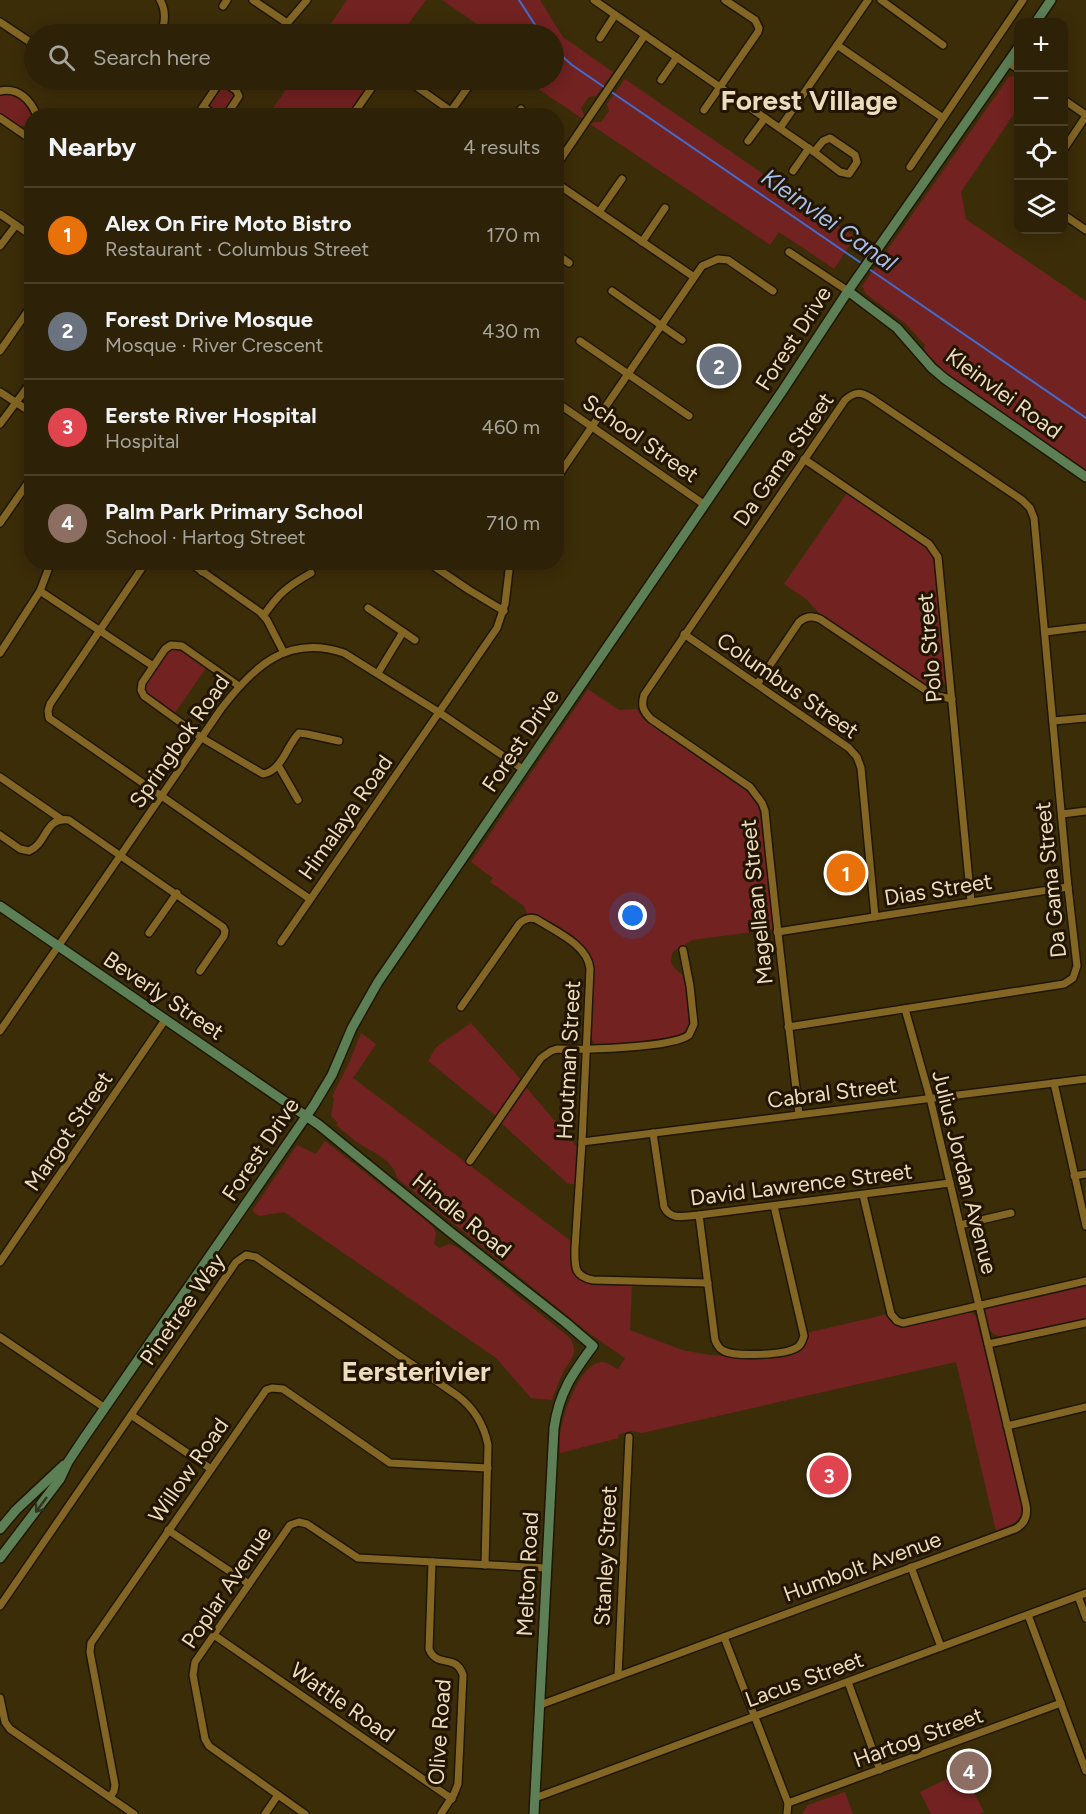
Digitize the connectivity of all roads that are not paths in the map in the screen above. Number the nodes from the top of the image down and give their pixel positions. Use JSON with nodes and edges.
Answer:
{"nodes":[{"id":1,"x":160,"y":0,"type":"edge"},
{"id":2,"x":253,"y":0,"type":"edge"},
{"id":3,"x":307,"y":0,"type":"edge"},
{"id":4,"x":594,"y":0,"type":"edge"},
{"id":5,"x":725,"y":0,"type":"edge"},
{"id":6,"x":868,"y":0,"type":"edge"},
{"id":7,"x":881,"y":0,"type":"edge"},
{"id":8,"x":1023,"y":0,"type":"edge"},
{"id":9,"x":1052,"y":0,"type":"edge"},
{"id":10,"x":615,"y":15,"type":"junction"},
{"id":11,"x":1039,"y":18,"type":"edge"},
{"id":12,"x":0,"y":22,"type":"edge"},
{"id":13,"x":286,"y":23,"type":"joint"},
{"id":14,"x":163,"y":24,"type":"edge"},
{"id":15,"x":645,"y":35,"type":"junction"},
{"id":16,"x":24,"y":38,"type":"edge"},
{"id":17,"x":600,"y":38,"type":"dead end"},
{"id":18,"x":837,"y":45,"type":"junction"},
{"id":19,"x":943,"y":45,"type":"dead end"},
{"id":20,"x":1014,"y":55,"type":"edge"},
{"id":21,"x":677,"y":57,"type":"junction"},
{"id":22,"x":1009,"y":63,"type":"junction"},
{"id":23,"x":1014,"y":66,"type":"edge"},
{"id":24,"x":661,"y":80,"type":"dead end"},
{"id":25,"x":720,"y":87,"type":"junction"},
{"id":26,"x":214,"y":90,"type":"edge"},
{"id":27,"x":236,"y":90,"type":"edge"},
{"id":28,"x":370,"y":90,"type":"edge"},
{"id":29,"x":421,"y":90,"type":"edge"},
{"id":30,"x":467,"y":90,"type":"edge"},
{"id":31,"x":0,"y":91,"type":"edge"},
{"id":32,"x":1068,"y":103,"type":"edge"},
{"id":33,"x":203,"y":107,"type":"edge"},
{"id":34,"x":33,"y":108,"type":"edge"},
{"id":35,"x":231,"y":108,"type":"edge"},
{"id":36,"x":358,"y":108,"type":"edge"},
{"id":37,"x":447,"y":108,"type":"edge"},
{"id":38,"x":457,"y":108,"type":"edge"},
{"id":39,"x":704,"y":110,"type":"dead end"},
{"id":40,"x":1086,"y":116,"type":"edge"},
{"id":41,"x":0,"y":118,"type":"edge"},
{"id":42,"x":765,"y":118,"type":"junction"},
{"id":43,"x":943,"y":118,"type":"junction"},
{"id":44,"x":780,"y":128,"type":"junction"},
{"id":45,"x":24,"y":132,"type":"edge"},
{"id":46,"x":748,"y":141,"type":"dead end"},
{"id":47,"x":1068,"y":143,"type":"edge"},
{"id":48,"x":811,"y":150,"type":"junction"},
{"id":49,"x":564,"y":154,"type":"edge"},
{"id":50,"x":910,"y":166,"type":"dead end"},
{"id":51,"x":793,"y":171,"type":"dead end"},
{"id":52,"x":622,"y":179,"type":"dead end"},
{"id":53,"x":564,"y":188,"type":"edge"},
{"id":54,"x":665,"y":208,"type":"dead end"},
{"id":55,"x":599,"y":212,"type":"junction"},
{"id":56,"x":0,"y":214,"type":"edge"},
{"id":57,"x":1068,"y":218,"type":"edge"},
{"id":58,"x":16,"y":225,"type":"junction"},
{"id":59,"x":24,"y":230,"type":"edge"},
{"id":60,"x":1086,"y":230,"type":"edge"},
{"id":61,"x":642,"y":242,"type":"junction"},
{"id":62,"x":0,"y":246,"type":"edge"},
{"id":63,"x":789,"y":252,"type":"dead end"},
{"id":64,"x":564,"y":260,"type":"edge"},
{"id":65,"x":569,"y":263,"type":"dead end"},
{"id":66,"x":694,"y":277,"type":"junction"},
{"id":67,"x":612,"y":291,"type":"dead end"},
{"id":68,"x":773,"y":291,"type":"dead end"},
{"id":69,"x":848,"y":291,"type":"junction"},
{"id":70,"x":24,"y":316,"type":"edge"},
{"id":71,"x":661,"y":325,"type":"junction"},
{"id":72,"x":682,"y":340,"type":"dead end"},
{"id":73,"x":580,"y":341,"type":"dead end"},
{"id":74,"x":0,"y":351,"type":"edge"},
{"id":75,"x":627,"y":374,"type":"junction"},
{"id":76,"x":24,"y":391,"type":"edge"},
{"id":77,"x":0,"y":392,"type":"edge"},
{"id":78,"x":15,"y":403,"type":"junction"},
{"id":79,"x":564,"y":407,"type":"edge"},
{"id":80,"x":24,"y":408,"type":"edge"},
{"id":81,"x":689,"y":416,"type":"dead end"},
{"id":82,"x":0,"y":424,"type":"edge"},
{"id":83,"x":592,"y":426,"type":"junction"},
{"id":84,"x":804,"y":459,"type":"junction"},
{"id":85,"x":564,"y":467,"type":"edge"},
{"id":86,"x":1086,"y":477,"type":"edge"},
{"id":87,"x":24,"y":488,"type":"edge"},
{"id":88,"x":705,"y":505,"type":"junction"},
{"id":89,"x":0,"y":523,"type":"edge"},
{"id":90,"x":48,"y":570,"type":"edge"},
{"id":91,"x":141,"y":570,"type":"edge"},
{"id":92,"x":199,"y":570,"type":"edge"},
{"id":93,"x":439,"y":570,"type":"edge"},
{"id":94,"x":509,"y":570,"type":"edge"},
{"id":95,"x":202,"y":572,"type":"joint"},
{"id":96,"x":312,"y":573,"type":"dead end"},
{"id":97,"x":40,"y":591,"type":"junction"},
{"id":98,"x":368,"y":608,"type":"dead end"},
{"id":99,"x":504,"y":611,"type":"junction"},
{"id":100,"x":264,"y":615,"type":"junction"},
{"id":101,"x":1086,"y":627,"type":"edge"},
{"id":102,"x":100,"y":630,"type":"junction"},
{"id":103,"x":403,"y":632,"type":"junction"},
{"id":104,"x":1045,"y":632,"type":"junction"},
{"id":105,"x":684,"y":634,"type":"junction"},
{"id":106,"x":415,"y":639,"type":"dead end"},
{"id":107,"x":0,"y":653,"type":"edge"},
{"id":108,"x":284,"y":653,"type":"junction"},
{"id":109,"x":153,"y":666,"type":"junction"},
{"id":110,"x":378,"y":673,"type":"junction"},
{"id":111,"x":758,"y":683,"type":"junction"},
{"id":112,"x":239,"y":686,"type":"junction"},
{"id":113,"x":952,"y":699,"type":"junction"},
{"id":114,"x":642,"y":709,"type":"joint"},
{"id":115,"x":440,"y":713,"type":"junction"},
{"id":116,"x":1086,"y":718,"type":"edge"},
{"id":117,"x":1053,"y":721,"type":"junction"},
{"id":118,"x":202,"y":738,"type":"junction"},
{"id":119,"x":339,"y":741,"type":"dead end"},
{"id":120,"x":278,"y":765,"type":"junction"},
{"id":121,"x":524,"y":770,"type":"junction"},
{"id":122,"x":0,"y":777,"type":"edge"},
{"id":123,"x":161,"y":796,"type":"junction"},
{"id":124,"x":298,"y":800,"type":"dead end"},
{"id":125,"x":1086,"y":811,"type":"edge"},
{"id":126,"x":1062,"y":814,"type":"junction"},
{"id":127,"x":61,"y":819,"type":"junction"},
{"id":128,"x":0,"y":835,"type":"edge"},
{"id":129,"x":122,"y":855,"type":"junction"},
{"id":130,"x":1068,"y":887,"type":"junction"},
{"id":131,"x":177,"y":893,"type":"junction"},
{"id":132,"x":310,"y":899,"type":"junction"},
{"id":133,"x":971,"y":902,"type":"junction"},
{"id":134,"x":0,"y":906,"type":"edge"},
{"id":135,"x":875,"y":917,"type":"junction"},
{"id":136,"x":777,"y":932,"type":"junction"},
{"id":137,"x":149,"y":933,"type":"dead end"},
{"id":138,"x":281,"y":942,"type":"dead end"},
{"id":139,"x":58,"y":947,"type":"junction"},
{"id":140,"x":683,"y":950,"type":"dead end"},
{"id":141,"x":200,"y":971,"type":"dead end"},
{"id":142,"x":461,"y":1007,"type":"dead end"},
{"id":143,"x":905,"y":1009,"type":"junction"},
{"id":144,"x":165,"y":1020,"type":"junction"},
{"id":145,"x":788,"y":1027,"type":"junction"},
{"id":146,"x":0,"y":1031,"type":"edge"},
{"id":147,"x":586,"y":1050,"type":"junction"},
{"id":148,"x":1086,"y":1079,"type":"edge"},
{"id":149,"x":1054,"y":1083,"type":"junction"},
{"id":150,"x":930,"y":1098,"type":"junction"},
{"id":151,"x":800,"y":1114,"type":"junction"},
{"id":152,"x":306,"y":1116,"type":"junction"},
{"id":153,"x":653,"y":1133,"type":"junction"},
{"id":154,"x":582,"y":1142,"type":"junction"},
{"id":155,"x":470,"y":1161,"type":"dead end"},
{"id":156,"x":1086,"y":1174,"type":"edge"},
{"id":157,"x":1074,"y":1176,"type":"junction"},
{"id":158,"x":950,"y":1183,"type":"junction"},
{"id":159,"x":863,"y":1195,"type":"junction"},
{"id":160,"x":774,"y":1206,"type":"junction"},
{"id":161,"x":1011,"y":1213,"type":"dead end"},
{"id":162,"x":699,"y":1215,"type":"junction"},
{"id":163,"x":960,"y":1225,"type":"junction"},
{"id":164,"x":1086,"y":1226,"type":"edge"},
{"id":165,"x":0,"y":1262,"type":"edge"},
{"id":166,"x":1086,"y":1281,"type":"edge"},
{"id":167,"x":708,"y":1283,"type":"junction"},
{"id":168,"x":979,"y":1306,"type":"junction"},
{"id":169,"x":1086,"y":1323,"type":"edge"},
{"id":170,"x":0,"y":1337,"type":"edge"},
{"id":171,"x":988,"y":1344,"type":"junction"},
{"id":172,"x":593,"y":1346,"type":"joint"},
{"id":173,"x":1086,"y":1407,"type":"edge"},
{"id":174,"x":105,"y":1408,"type":"junction"},
{"id":175,"x":131,"y":1415,"type":"junction"},
{"id":176,"x":1007,"y":1426,"type":"junction"},
{"id":177,"x":629,"y":1437,"type":"dead end"},
{"id":178,"x":68,"y":1462,"type":"junction"},
{"id":179,"x":488,"y":1468,"type":"junction"},
{"id":180,"x":211,"y":1469,"type":"junction"},
{"id":181,"x":0,"y":1529,"type":"edge"},
{"id":182,"x":168,"y":1530,"type":"junction"},
{"id":183,"x":0,"y":1558,"type":"edge"},
{"id":184,"x":432,"y":1562,"type":"junction"},
{"id":185,"x":485,"y":1565,"type":"junction"},
{"id":186,"x":911,"y":1567,"type":"junction"},
{"id":187,"x":546,"y":1568,"type":"junction"},
{"id":188,"x":249,"y":1584,"type":"junction"},
{"id":189,"x":1086,"y":1593,"type":"edge"},
{"id":190,"x":1078,"y":1596,"type":"junction"},
{"id":191,"x":0,"y":1606,"type":"edge"},
{"id":192,"x":1028,"y":1615,"type":"junction"},
{"id":193,"x":1086,"y":1618,"type":"edge"},
{"id":194,"x":214,"y":1635,"type":"junction"},
{"id":195,"x":724,"y":1637,"type":"junction"},
{"id":196,"x":941,"y":1647,"type":"junction"},
{"id":197,"x":618,"y":1676,"type":"junction"},
{"id":198,"x":848,"y":1682,"type":"junction"},
{"id":199,"x":0,"y":1698,"type":"edge"},
{"id":200,"x":1061,"y":1703,"type":"junction"},
{"id":201,"x":540,"y":1705,"type":"junction"},
{"id":202,"x":755,"y":1716,"type":"junction"},
{"id":203,"x":880,"y":1770,"type":"junction"},
{"id":204,"x":1086,"y":1771,"type":"edge"},
{"id":205,"x":278,"y":1795,"type":"junction"},
{"id":206,"x":110,"y":1797,"type":"junction"},
{"id":207,"x":535,"y":1798,"type":"junction"},
{"id":208,"x":452,"y":1799,"type":"junction"},
{"id":209,"x":788,"y":1803,"type":"junction"},
{"id":210,"x":134,"y":1814,"type":"edge"},
{"id":211,"x":265,"y":1814,"type":"edge"},
{"id":212,"x":305,"y":1814,"type":"edge"},
{"id":213,"x":441,"y":1814,"type":"edge"},
{"id":214,"x":534,"y":1814,"type":"edge"},
{"id":215,"x":787,"y":1814,"type":"edge"}],
"edges":[{"from":1,"to":14,"type":"street"},
{"from":2,"to":13,"type":"street"},
{"from":3,"to":13,"type":"street"},
{"from":4,"to":10,"type":"street"},
{"from":5,"to":25,"type":"street"},
{"from":6,"to":18,"type":"street"},
{"from":7,"to":19,"type":"street"},
{"from":8,"to":43,"type":"street"},
{"from":9,"to":11,"type":"street"},
{"from":10,"to":15,"type":"street"},
{"from":10,"to":17,"type":"street"},
{"from":12,"to":16,"type":"street"},
{"from":15,"to":21,"type":"street"},
{"from":15,"to":49,"type":"street"},
{"from":18,"to":43,"type":"street"},
{"from":18,"to":44,"type":"street"},
{"from":20,"to":22,"type":"street","name":"Forest Drive"},
{"from":21,"to":24,"type":"street"},
{"from":21,"to":25,"type":"street"},
{"from":22,"to":23,"type":"street"},
{"from":22,"to":69,"type":"street","name":"Forest Drive"},
{"from":25,"to":39,"type":"street"},
{"from":25,"to":42,"type":"street"},
{"from":26,"to":33,"type":"street"},
{"from":27,"to":35,"type":"street"},
{"from":28,"to":36,"type":"street"},
{"from":29,"to":37,"type":"street"},
{"from":30,"to":38,"type":"street"},
{"from":31,"to":34,"type":"street"},
{"from":32,"to":40,"type":"street"},
{"from":40,"to":47,"type":"street"},
{"from":41,"to":45,"type":"street"},
{"from":42,"to":44,"type":"street"},
{"from":42,"to":46,"type":"street"},
{"from":43,"to":50,"type":"street"},
{"from":44,"to":48,"type":"street"},
{"from":48,"to":48,"type":"street"},
{"from":48,"to":51,"type":"street"},
{"from":52,"to":55,"type":"street"},
{"from":53,"to":55,"type":"street"},
{"from":54,"to":61,"type":"street"},
{"from":55,"to":61,"type":"street"},
{"from":56,"to":58,"type":"street"},
{"from":57,"to":60,"type":"street"},
{"from":58,"to":59,"type":"street"},
{"from":58,"to":62,"type":"street"},
{"from":61,"to":66,"type":"street"},
{"from":63,"to":69,"type":"street"},
{"from":64,"to":65,"type":"street"},
{"from":66,"to":68,"type":"street"},
{"from":66,"to":71,"type":"street"},
{"from":67,"to":71,"type":"street"},
{"from":69,"to":86,"type":"street","name":"Kleinvlei Road"},
{"from":69,"to":88,"type":"street","name":"Forest Drive"},
{"from":70,"to":74,"type":"street"},
{"from":71,"to":72,"type":"street"},
{"from":71,"to":75,"type":"street"},
{"from":73,"to":75,"type":"street"},
{"from":75,"to":81,"type":"street"},
{"from":75,"to":83,"type":"street"},
{"from":76,"to":78,"type":"street"},
{"from":77,"to":78,"type":"street"},
{"from":78,"to":80,"type":"street"},
{"from":78,"to":82,"type":"street"},
{"from":79,"to":83,"type":"street","name":"School Street"},
{"from":83,"to":85,"type":"street"},
{"from":83,"to":88,"type":"street","name":"School Street"},
{"from":84,"to":104,"type":"street","name":"Da Gama Street"},
{"from":84,"to":105,"type":"street","name":"Da Gama Street"},
{"from":84,"to":113,"type":"street","name":"Polo Street"},
{"from":87,"to":89,"type":"street"},
{"from":88,"to":121,"type":"street","name":"Forest Drive"},
{"from":90,"to":97,"type":"street"},
{"from":91,"to":102,"type":"street"},
{"from":92,"to":95,"type":"street"},
{"from":93,"to":99,"type":"street"},
{"from":94,"to":99,"type":"street"},
{"from":95,"to":100,"type":"street"},
{"from":96,"to":100,"type":"street"},
{"from":97,"to":102,"type":"street"},
{"from":97,"to":107,"type":"street"},
{"from":98,"to":103,"type":"street"},
{"from":99,"to":115,"type":"street","name":"Himalaya Road"},
{"from":100,"to":108,"type":"street"},
{"from":101,"to":104,"type":"street"},
{"from":102,"to":109,"type":"street"},
{"from":102,"to":123,"type":"street"},
{"from":103,"to":106,"type":"street"},
{"from":103,"to":110,"type":"street"},
{"from":104,"to":117,"type":"street","name":"Da Gama Street"},
{"from":105,"to":111,"type":"street","name":"Columbus Street"},
{"from":105,"to":114,"type":"street","name":"Da Gama Street"},
{"from":108,"to":110,"type":"street","name":"Springbok Road"},
{"from":108,"to":112,"type":"street","name":"Springbok Road"},
{"from":109,"to":112,"type":"street"},
{"from":109,"to":118,"type":"street"},
{"from":110,"to":115,"type":"street","name":"Springbok Road"},
{"from":111,"to":113,"type":"street"},
{"from":111,"to":135,"type":"street","name":"Columbus Street"},
{"from":112,"to":118,"type":"street","name":"Springbok Road"},
{"from":113,"to":133,"type":"street","name":"Polo Street"},
{"from":114,"to":136,"type":"street","name":"Magellaan Street"},
{"from":115,"to":121,"type":"street","name":"Springbok Road"},
{"from":115,"to":132,"type":"street","name":"Himalaya Road"},
{"from":116,"to":117,"type":"street"},
{"from":117,"to":126,"type":"street","name":"Da Gama Street"},
{"from":118,"to":120,"type":"street"},
{"from":118,"to":123,"type":"street","name":"Springbok Road"},
{"from":119,"to":120,"type":"street"},
{"from":120,"to":124,"type":"street"},
{"from":121,"to":152,"type":"street","name":"Forest Drive"},
{"from":122,"to":127,"type":"street"},
{"from":123,"to":129,"type":"street","name":"Springbok Road"},
{"from":123,"to":132,"type":"street"},
{"from":125,"to":126,"type":"street"},
{"from":126,"to":130,"type":"street","name":"Da Gama Street"},
{"from":127,"to":128,"type":"street"},
{"from":127,"to":129,"type":"street"},
{"from":129,"to":131,"type":"street"},
{"from":129,"to":139,"type":"street","name":"Springbok Road"},
{"from":130,"to":133,"type":"street","name":"Dias Street"},
{"from":130,"to":143,"type":"street","name":"Da Gama Street"},
{"from":131,"to":137,"type":"street"},
{"from":131,"to":141,"type":"street"},
{"from":132,"to":138,"type":"street","name":"Himalaya Road"},
{"from":133,"to":135,"type":"street","name":"Dias Street"},
{"from":134,"to":139,"type":"street","name":"Beverly Street"},
{"from":135,"to":136,"type":"street","name":"Dias Street"},
{"from":136,"to":145,"type":"street","name":"Magellaan Street"},
{"from":139,"to":144,"type":"street","name":"Beverly Street"},
{"from":139,"to":146,"type":"street","name":"Springbok Road"},
{"from":140,"to":147,"type":"street"},
{"from":142,"to":147,"type":"street","name":"Houtman Street"},
{"from":143,"to":145,"type":"street","name":"Da Gama Street"},
{"from":143,"to":150,"type":"street","name":"Julius Jordan Avenue"},
{"from":144,"to":152,"type":"street","name":"Beverly Street"},
{"from":144,"to":165,"type":"street","name":"Margot Street"},
{"from":145,"to":151,"type":"street","name":"Magellaan Street"},
{"from":147,"to":154,"type":"street","name":"Houtman Street"},
{"from":147,"to":155,"type":"street"},
{"from":148,"to":149,"type":"street","name":"Cabral Street"},
{"from":149,"to":150,"type":"street","name":"Cabral Street"},
{"from":149,"to":157,"type":"street"},
{"from":150,"to":151,"type":"street","name":"Cabral Street"},
{"from":150,"to":158,"type":"street","name":"Julius Jordan Avenue"},
{"from":151,"to":153,"type":"street","name":"Cabral Street"},
{"from":152,"to":172,"type":"street","name":"Hindle Road"},
{"from":152,"to":174,"type":"street","name":"Forest Drive"},
{"from":153,"to":154,"type":"street","name":"Cabral Street"},
{"from":153,"to":162,"type":"street","name":"David Lawrence Street"},
{"from":154,"to":167,"type":"street","name":"Houtman Street"},
{"from":156,"to":157,"type":"street"},
{"from":157,"to":164,"type":"street"},
{"from":158,"to":159,"type":"street","name":"David Lawrence Street"},
{"from":158,"to":163,"type":"street","name":"Julius Jordan Avenue"},
{"from":159,"to":160,"type":"street","name":"David Lawrence Street"},
{"from":159,"to":168,"type":"street"},
{"from":160,"to":162,"type":"street","name":"David Lawrence Street"},
{"from":160,"to":167,"type":"street"},
{"from":161,"to":163,"type":"street"},
{"from":162,"to":167,"type":"street"},
{"from":163,"to":168,"type":"street","name":"Julius Jordan Avenue"},
{"from":166,"to":168,"type":"street"},
{"from":168,"to":171,"type":"street","name":"Julius Jordan Avenue"},
{"from":169,"to":171,"type":"street"},
{"from":170,"to":174,"type":"street"},
{"from":171,"to":176,"type":"street","name":"Humbolt Avenue"},
{"from":172,"to":187,"type":"street","name":"Melton Road"},
{"from":173,"to":176,"type":"street"},
{"from":174,"to":178,"type":"street","name":"Forest Drive"},
{"from":175,"to":179,"type":"street","name":"Pinetree Way"},
{"from":175,"to":180,"type":"street"},
{"from":175,"to":191,"type":"street","name":"Pinetree Way"},
{"from":176,"to":186,"type":"street","name":"Humbolt Avenue"},
{"from":177,"to":197,"type":"street","name":"Stanley Street"},
{"from":178,"to":181,"type":"street","name":"Forest Drive"},
{"from":178,"to":183,"type":"street","name":"Forest Drive","one_way":true},
{"from":179,"to":180,"type":"street","name":"Willow Road"},
{"from":179,"to":185,"type":"street"},
{"from":180,"to":182,"type":"street","name":"Willow Road"},
{"from":182,"to":188,"type":"street"},
{"from":182,"to":206,"type":"street","name":"Willow Road"},
{"from":184,"to":185,"type":"street","name":"Poplar Avenue"},
{"from":184,"to":188,"type":"street","name":"Poplar Avenue"},
{"from":184,"to":208,"type":"street","name":"Olive Road"},
{"from":185,"to":187,"type":"street","name":"Poplar Avenue"},
{"from":186,"to":195,"type":"street","name":"Humbolt Avenue"},
{"from":186,"to":196,"type":"street"},
{"from":187,"to":201,"type":"street","name":"Melton Road"},
{"from":188,"to":194,"type":"street","name":"Poplar Avenue"},
{"from":189,"to":190,"type":"street","name":"Lacus Street"},
{"from":190,"to":192,"type":"street","name":"Lacus Street"},
{"from":190,"to":193,"type":"street"},
{"from":192,"to":196,"type":"street","name":"Lacus Street"},
{"from":192,"to":200,"type":"street"},
{"from":194,"to":205,"type":"street","name":"Poplar Avenue"},
{"from":194,"to":208,"type":"street","name":"Wattle Road"},
{"from":195,"to":197,"type":"street","name":"Humbolt Avenue"},
{"from":195,"to":202,"type":"street"},
{"from":196,"to":198,"type":"street","name":"Lacus Street"},
{"from":197,"to":201,"type":"street","name":"Humbolt Avenue"},
{"from":198,"to":202,"type":"street","name":"Lacus Street"},
{"from":198,"to":203,"type":"street"},
{"from":199,"to":206,"type":"street"},
{"from":200,"to":203,"type":"street","name":"Hartog Street"},
{"from":200,"to":204,"type":"street"},
{"from":201,"to":207,"type":"street","name":"Melton Road"},
{"from":202,"to":207,"type":"street","name":"Lacus Street"},
{"from":202,"to":209,"type":"street"},
{"from":203,"to":209,"type":"street","name":"Hartog Street"},
{"from":205,"to":211,"type":"street"},
{"from":205,"to":212,"type":"street","name":"Poplar Avenue"},
{"from":206,"to":210,"type":"street"},
{"from":207,"to":214,"type":"street","name":"Melton Road"},
{"from":208,"to":213,"type":"street","name":"Olive Road"},
{"from":209,"to":215,"type":"street"}]}
